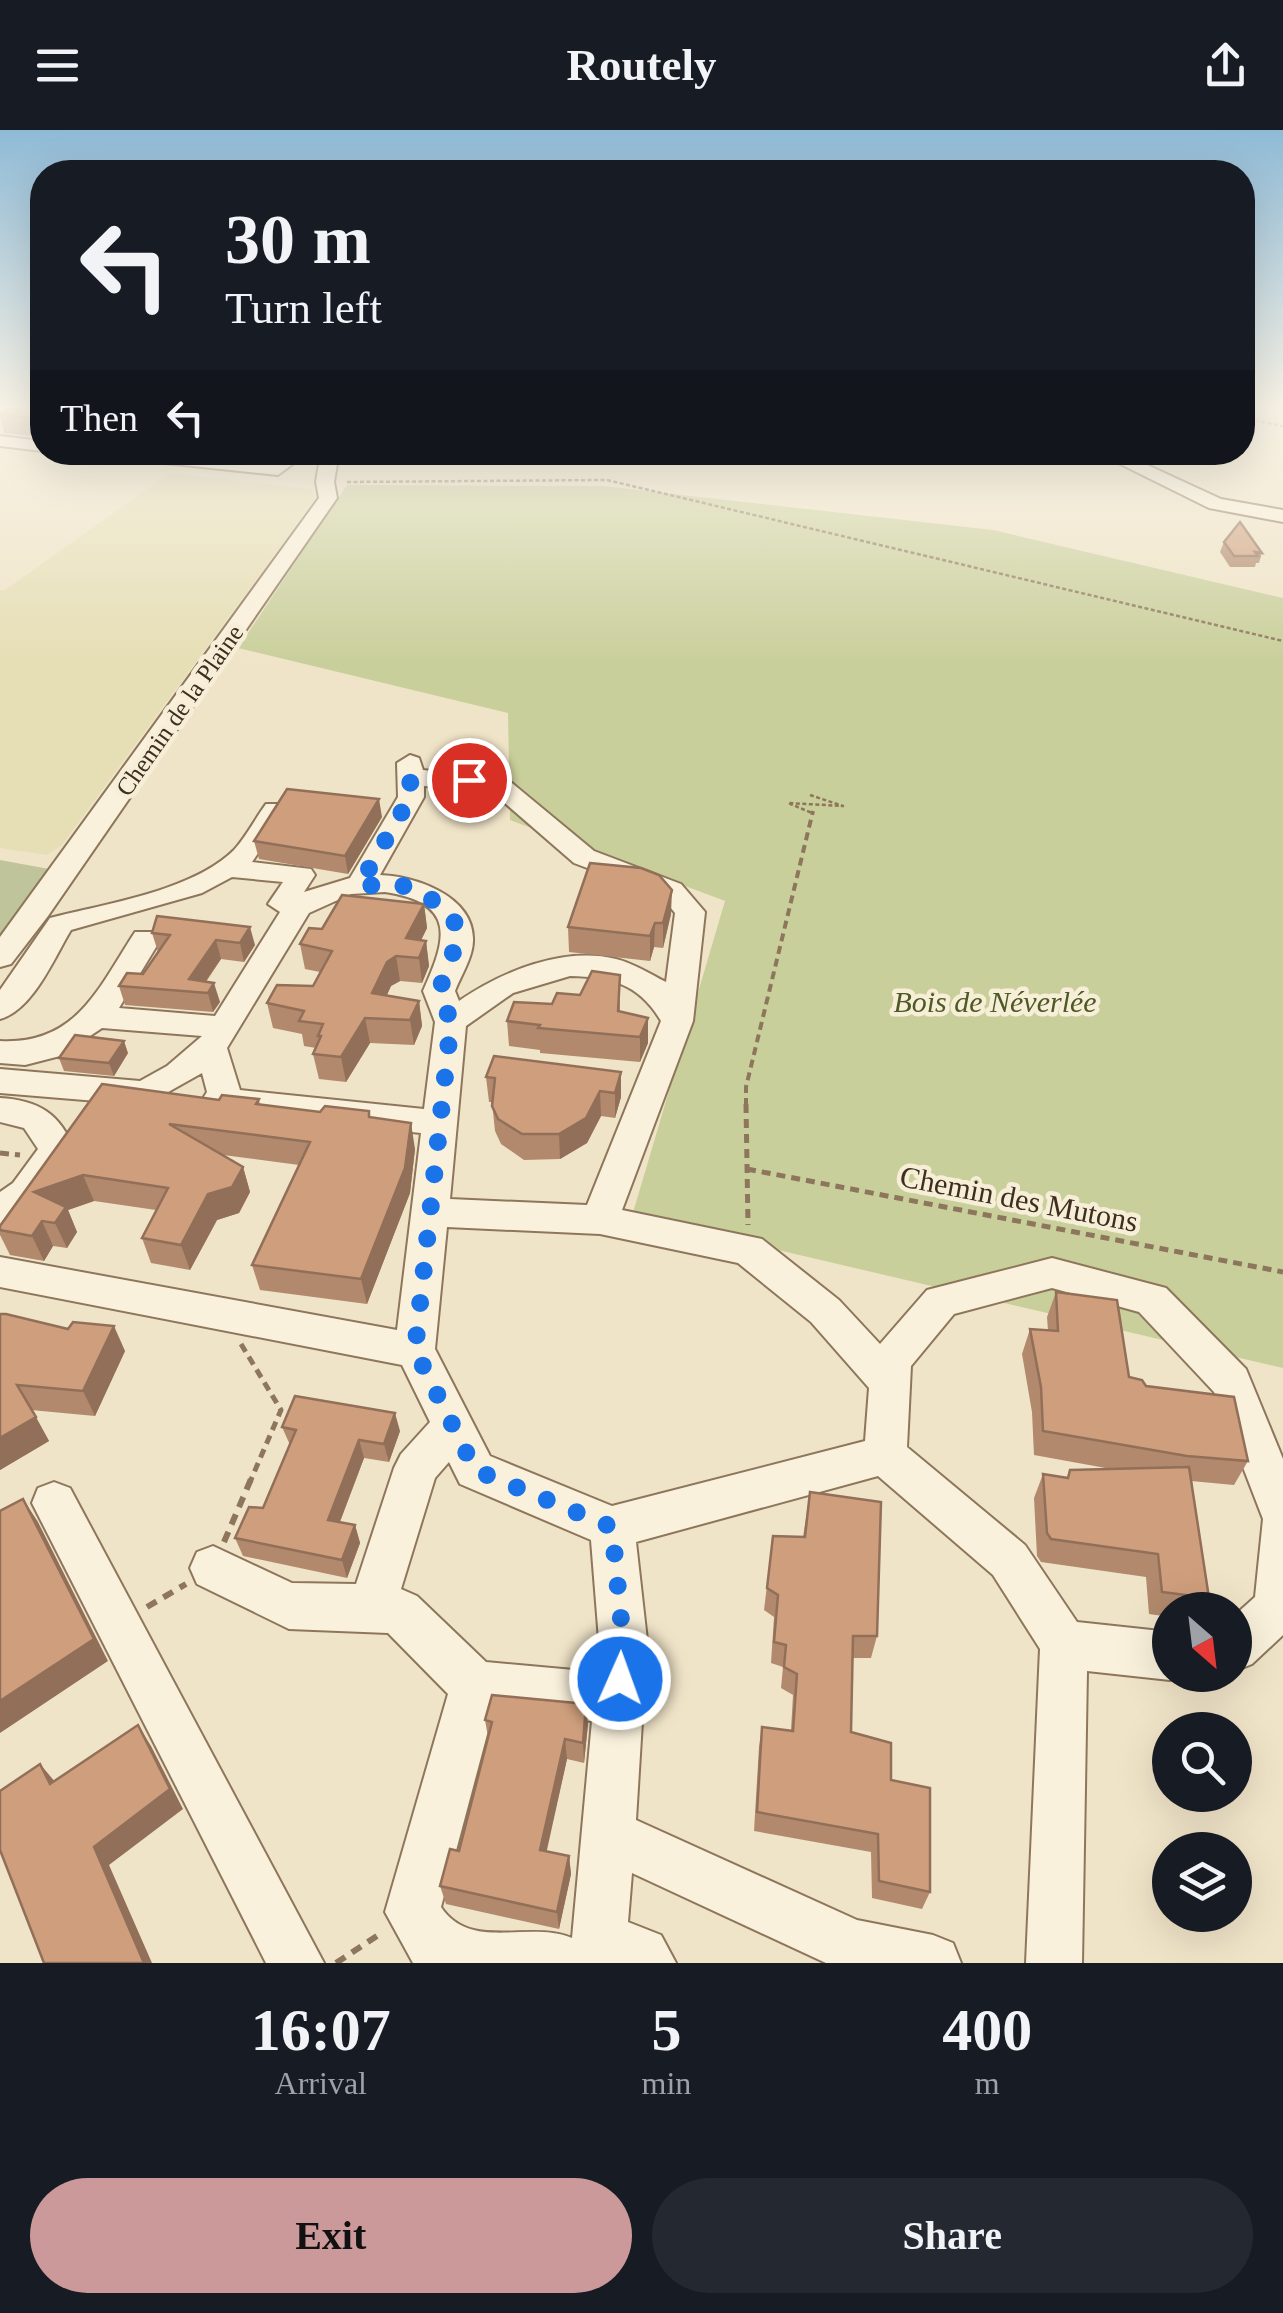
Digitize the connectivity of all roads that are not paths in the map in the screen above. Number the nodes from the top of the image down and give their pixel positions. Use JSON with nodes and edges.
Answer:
{"nodes":[{"id":1,"x":325,"y":493,"type":"edge"},
{"id":2,"x":1191,"y":493,"type":"edge"},
{"id":3,"x":1283,"y":516,"type":"edge"},
{"id":4,"x":275,"y":810,"type":"edge"},
{"id":5,"x":228,"y":868,"type":"junction"},
{"id":6,"x":359,"y":886,"type":"junction"},
{"id":7,"x":298,"y":907,"type":"junction"},
{"id":8,"x":146,"y":939,"type":"dead end"},
{"id":9,"x":453,"y":954,"type":"junction"},
{"id":10,"x":0,"y":957,"type":"edge"},
{"id":11,"x":536,"y":976,"type":"junction"},
{"id":12,"x":0,"y":1008,"type":"edge"},
{"id":13,"x":96,"y":1016,"type":"junction"},
{"id":14,"x":677,"y":1021,"type":"junction"},
{"id":15,"x":451,"y":1022,"type":"junction"},
{"id":16,"x":217,"y":1038,"type":"junction"},
{"id":17,"x":0,"y":1052,"type":"edge"},
{"id":18,"x":0,"y":1081,"type":"edge"},
{"id":19,"x":103,"y":1090,"type":"junction"},
{"id":20,"x":145,"y":1093,"type":"junction"},
{"id":21,"x":226,"y":1101,"type":"junction"},
{"id":22,"x":0,"y":1110,"type":"edge"},
{"id":23,"x":442,"y":1123,"type":"junction"},
{"id":24,"x":56,"y":1150,"type":"junction"},
{"id":25,"x":0,"y":1212,"type":"edge"},
{"id":26,"x":431,"y":1212,"type":"junction"},
{"id":27,"x":600,"y":1220,"type":"junction"},
{"id":28,"x":0,"y":1272,"type":"edge"},
{"id":29,"x":415,"y":1350,"type":"junction"},
{"id":30,"x":890,"y":1382,"type":"junction"},
{"id":31,"x":453,"y":1426,"type":"junction"},
{"id":32,"x":885,"y":1455,"type":"junction"},
{"id":33,"x":54,"y":1503,"type":"dead end"},
{"id":34,"x":1283,"y":1514,"type":"edge"},
{"id":35,"x":1283,"y":1524,"type":"edge"},
{"id":36,"x":612,"y":1527,"type":"junction"},
{"id":37,"x":213,"y":1568,"type":"road end"},
{"id":38,"x":372,"y":1607,"type":"junction"},
{"id":39,"x":1252,"y":1632,"type":"edge"},
{"id":40,"x":1064,"y":1644,"type":"junction"},
{"id":41,"x":1152,"y":1654,"type":"edge"},
{"id":42,"x":475,"y":1686,"type":"junction"},
{"id":43,"x":601,"y":1697,"type":"dead end"},
{"id":44,"x":610,"y":1835,"type":"junction"},
{"id":45,"x":603,"y":1957,"type":"edge"},
{"id":46,"x":296,"y":1963,"type":"edge"},
{"id":47,"x":933,"y":1963,"type":"edge"},
{"id":48,"x":1054,"y":1963,"type":"edge"}],
"edges":[{"from":1,"to":10,"type":"street","name":"Chemin de la Plaine"},
{"from":2,"to":3,"type":"street"},
{"from":4,"to":5,"type":"street"},
{"from":5,"to":7,"type":"street"},
{"from":5,"to":12,"type":"street"},
{"from":6,"to":7,"type":"street"},
{"from":6,"to":9,"type":"street"},
{"from":6,"to":14,"type":"street"},
{"from":7,"to":16,"type":"street"},
{"from":8,"to":13,"type":"street"},
{"from":9,"to":11,"type":"street"},
{"from":9,"to":15,"type":"street"},
{"from":11,"to":14,"type":"street"},
{"from":11,"to":15,"type":"street"},
{"from":13,"to":16,"type":"street"},
{"from":13,"to":17,"type":"street"},
{"from":14,"to":27,"type":"street"},
{"from":15,"to":23,"type":"street"},
{"from":16,"to":20,"type":"street"},
{"from":16,"to":21,"type":"street"},
{"from":18,"to":19,"type":"street"},
{"from":19,"to":20,"type":"street"},
{"from":19,"to":24,"type":"street"},
{"from":20,"to":21,"type":"street"},
{"from":21,"to":23,"type":"street"},
{"from":22,"to":24,"type":"street"},
{"from":23,"to":26,"type":"street"},
{"from":24,"to":25,"type":"street"},
{"from":26,"to":27,"type":"street"},
{"from":26,"to":29,"type":"street"},
{"from":27,"to":30,"type":"street"},
{"from":28,"to":29,"type":"street"},
{"from":29,"to":31,"type":"street"},
{"from":30,"to":32,"type":"street"},
{"from":30,"to":34,"type":"street"},
{"from":31,"to":36,"type":"street"},
{"from":31,"to":38,"type":"street"},
{"from":32,"to":36,"type":"street"},
{"from":32,"to":40,"type":"street"},
{"from":33,"to":46,"type":"street"},
{"from":35,"to":39,"type":"street"},
{"from":36,"to":44,"type":"street"},
{"from":37,"to":38,"type":"street"},
{"from":38,"to":42,"type":"street"},
{"from":40,"to":41,"type":"street"},
{"from":40,"to":48,"type":"street"},
{"from":42,"to":43,"type":"street"},
{"from":42,"to":45,"type":"street"},
{"from":44,"to":45,"type":"street"},
{"from":44,"to":47,"type":"street"}]}
